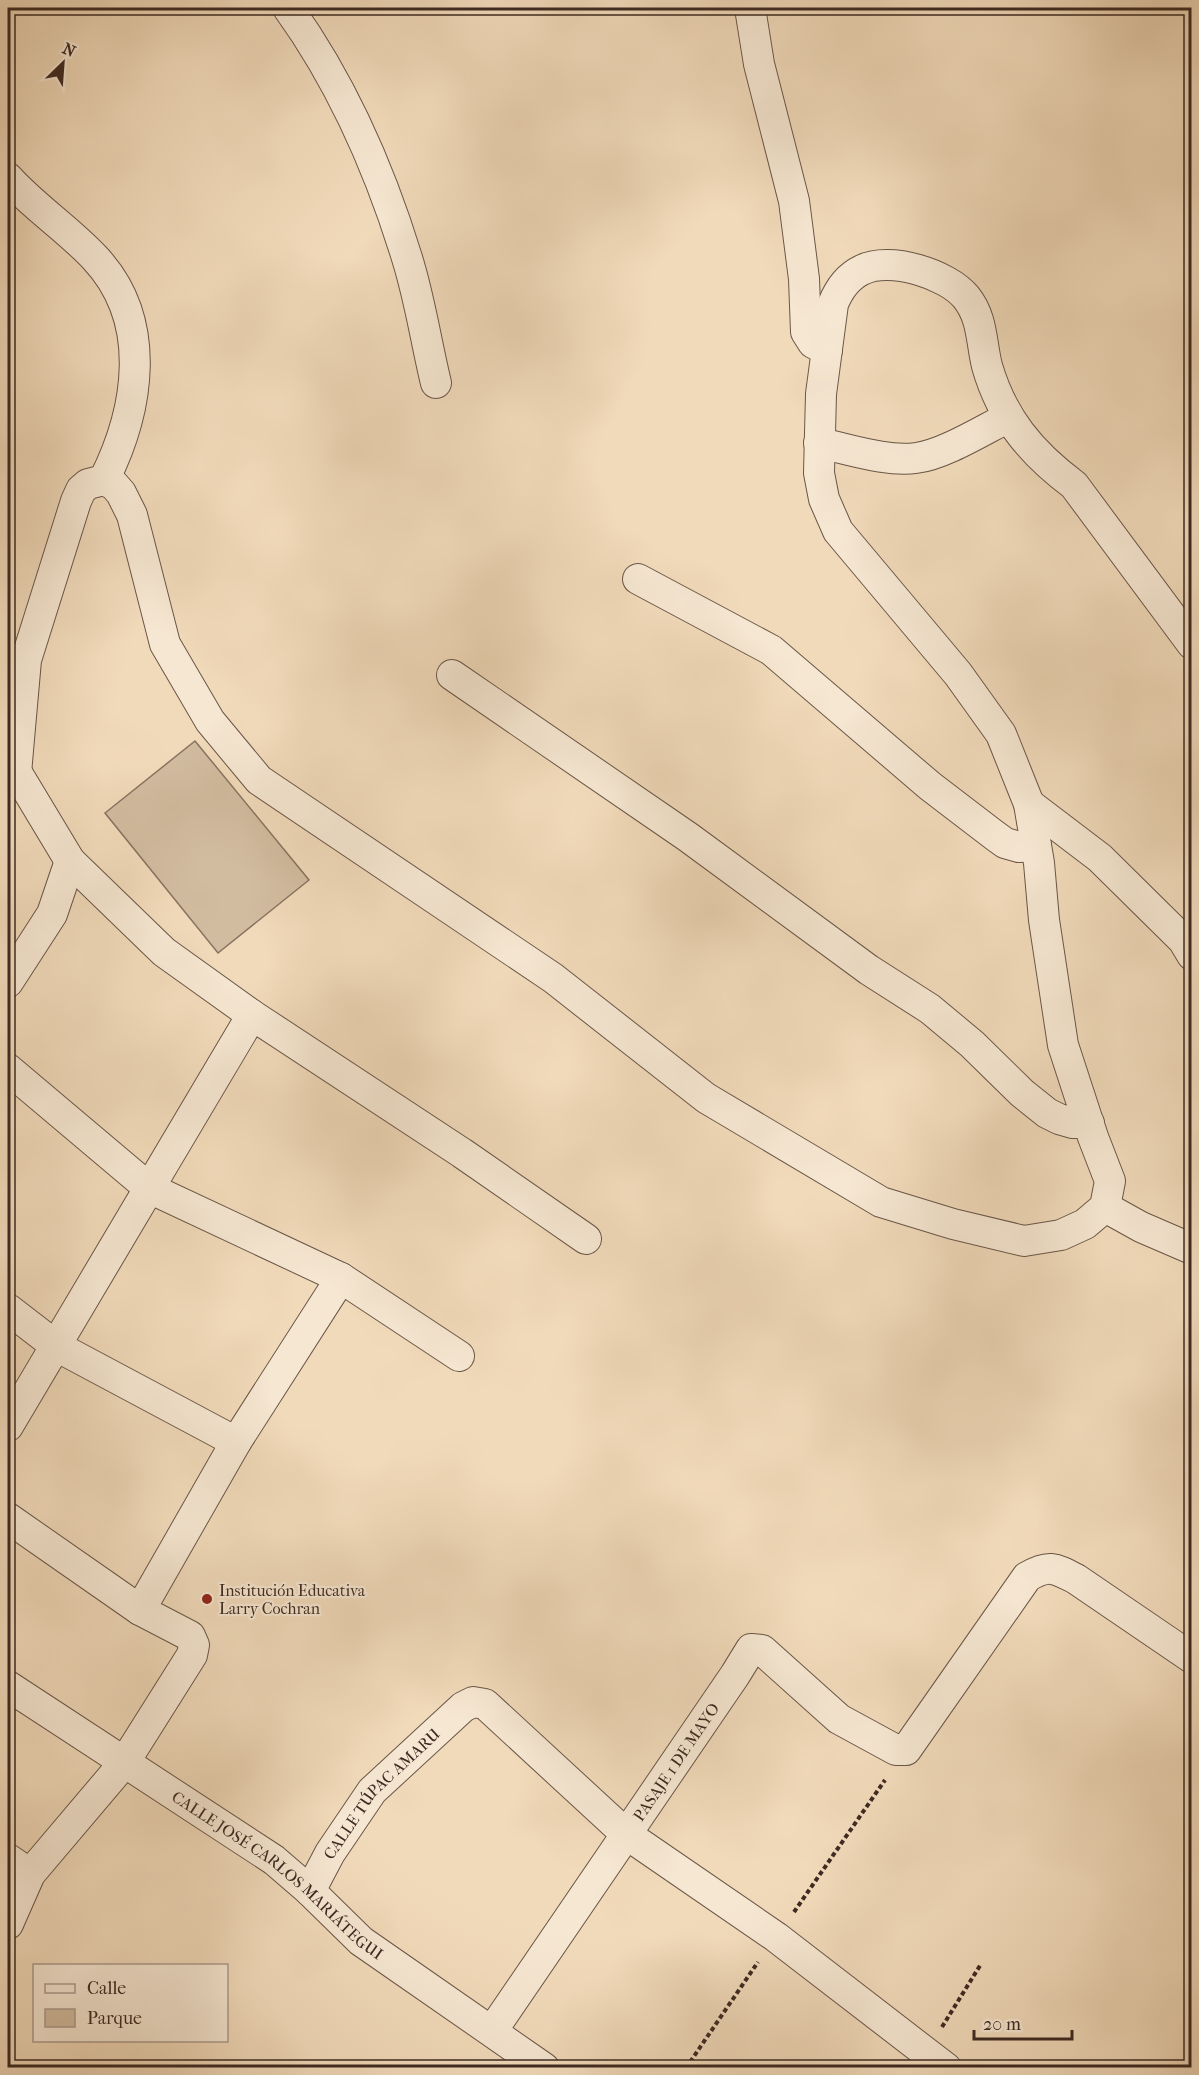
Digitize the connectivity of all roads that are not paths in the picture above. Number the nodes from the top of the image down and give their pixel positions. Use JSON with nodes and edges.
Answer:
{"nodes":[{"id":1,"x":288,"y":8,"type":"edge"},
{"id":2,"x":750,"y":8,"type":"edge"},
{"id":3,"x":8,"y":178,"type":"edge"},
{"id":4,"x":827,"y":350,"type":"junction"},
{"id":5,"x":436,"y":383,"type":"dead end"},
{"id":6,"x":1009,"y":417,"type":"junction"},
{"id":7,"x":819,"y":443,"type":"junction"},
{"id":8,"x":104,"y":480,"type":"junction"},
{"id":9,"x":638,"y":579,"type":"dead end"},
{"id":10,"x":1191,"y":644,"type":"edge"},
{"id":11,"x":452,"y":675,"type":"dead end"},
{"id":12,"x":12,"y":766,"type":"edge"},
{"id":13,"x":1029,"y":804,"type":"junction"},
{"id":14,"x":1036,"y":846,"type":"junction"},
{"id":15,"x":69,"y":861,"type":"junction"},
{"id":16,"x":1191,"y":956,"type":"edge"},
{"id":17,"x":8,"y":982,"type":"edge"},
{"id":18,"x":252,"y":1016,"type":"junction"},
{"id":19,"x":8,"y":1069,"type":"edge"},
{"id":20,"x":1089,"y":1123,"type":"junction"},
{"id":21,"x":149,"y":1188,"type":"junction"},
{"id":22,"x":1105,"y":1207,"type":"junction"},
{"id":23,"x":586,"y":1239,"type":"dead end"},
{"id":24,"x":1191,"y":1249,"type":"edge"},
{"id":25,"x":341,"y":1278,"type":"junction"},
{"id":26,"x":8,"y":1309,"type":"edge"},
{"id":27,"x":56,"y":1346,"type":"junction"},
{"id":28,"x":459,"y":1356,"type":"dead end"},
{"id":29,"x":8,"y":1426,"type":"edge"},
{"id":30,"x":236,"y":1442,"type":"junction"},
{"id":31,"x":8,"y":1518,"type":"edge"},
{"id":32,"x":140,"y":1610,"type":"junction"},
{"id":33,"x":1191,"y":1658,"type":"edge"},
{"id":34,"x":8,"y":1686,"type":"edge"},
{"id":35,"x":124,"y":1763,"type":"junction"},
{"id":36,"x":626,"y":1834,"type":"junction"},
{"id":37,"x":19,"y":1866,"type":"edge"},
{"id":38,"x":310,"y":1891,"type":"junction"},
{"id":39,"x":8,"y":1924,"type":"edge"},
{"id":40,"x":492,"y":2031,"type":"junction"},
{"id":41,"x":936,"y":2060,"type":"edge"},
{"id":42,"x":544,"y":2067,"type":"edge"}],
"edges":[{"from":1,"to":5,"type":"street"},
{"from":2,"to":4,"type":"street"},
{"from":3,"to":8,"type":"street"},
{"from":4,"to":6,"type":"street"},
{"from":4,"to":7,"type":"street"},
{"from":6,"to":7,"type":"street"},
{"from":6,"to":10,"type":"street"},
{"from":7,"to":13,"type":"street"},
{"from":8,"to":12,"type":"street"},
{"from":8,"to":22,"type":"street"},
{"from":9,"to":14,"type":"street"},
{"from":11,"to":20,"type":"street"},
{"from":12,"to":15,"type":"street"},
{"from":13,"to":14,"type":"street"},
{"from":13,"to":16,"type":"street"},
{"from":14,"to":20,"type":"street"},
{"from":15,"to":17,"type":"street"},
{"from":15,"to":18,"type":"street"},
{"from":18,"to":21,"type":"street"},
{"from":18,"to":23,"type":"street"},
{"from":19,"to":21,"type":"street"},
{"from":20,"to":22,"type":"street"},
{"from":21,"to":25,"type":"street"},
{"from":21,"to":27,"type":"street"},
{"from":22,"to":24,"type":"street"},
{"from":25,"to":28,"type":"street"},
{"from":25,"to":30,"type":"street"},
{"from":26,"to":27,"type":"street"},
{"from":27,"to":29,"type":"street"},
{"from":27,"to":30,"type":"street"},
{"from":30,"to":32,"type":"street"},
{"from":31,"to":32,"type":"street"},
{"from":32,"to":35,"type":"street"},
{"from":33,"to":36,"type":"street","name":"PASAJE 1 DE MAYO"},
{"from":34,"to":35,"type":"street","name":"CALLE JOSÉ CARLOS MARIÁTEGUI"},
{"from":35,"to":37,"type":"street"},
{"from":35,"to":38,"type":"street","name":"CALLE JOSÉ CARLOS MARIÁTEGUI"},
{"from":36,"to":38,"type":"street","name":"CALLE TÚPAC AMARU"},
{"from":36,"to":40,"type":"street","name":"PASAJE 1 DE MAYO"},
{"from":36,"to":41,"type":"street"},
{"from":37,"to":39,"type":"street"},
{"from":38,"to":40,"type":"street","name":"CALLE JOSÉ CARLOS MARIÁTEGUI"},
{"from":40,"to":42,"type":"street","name":"CALLE JOSÉ CARLOS MARIÁTEGUI"}]}
